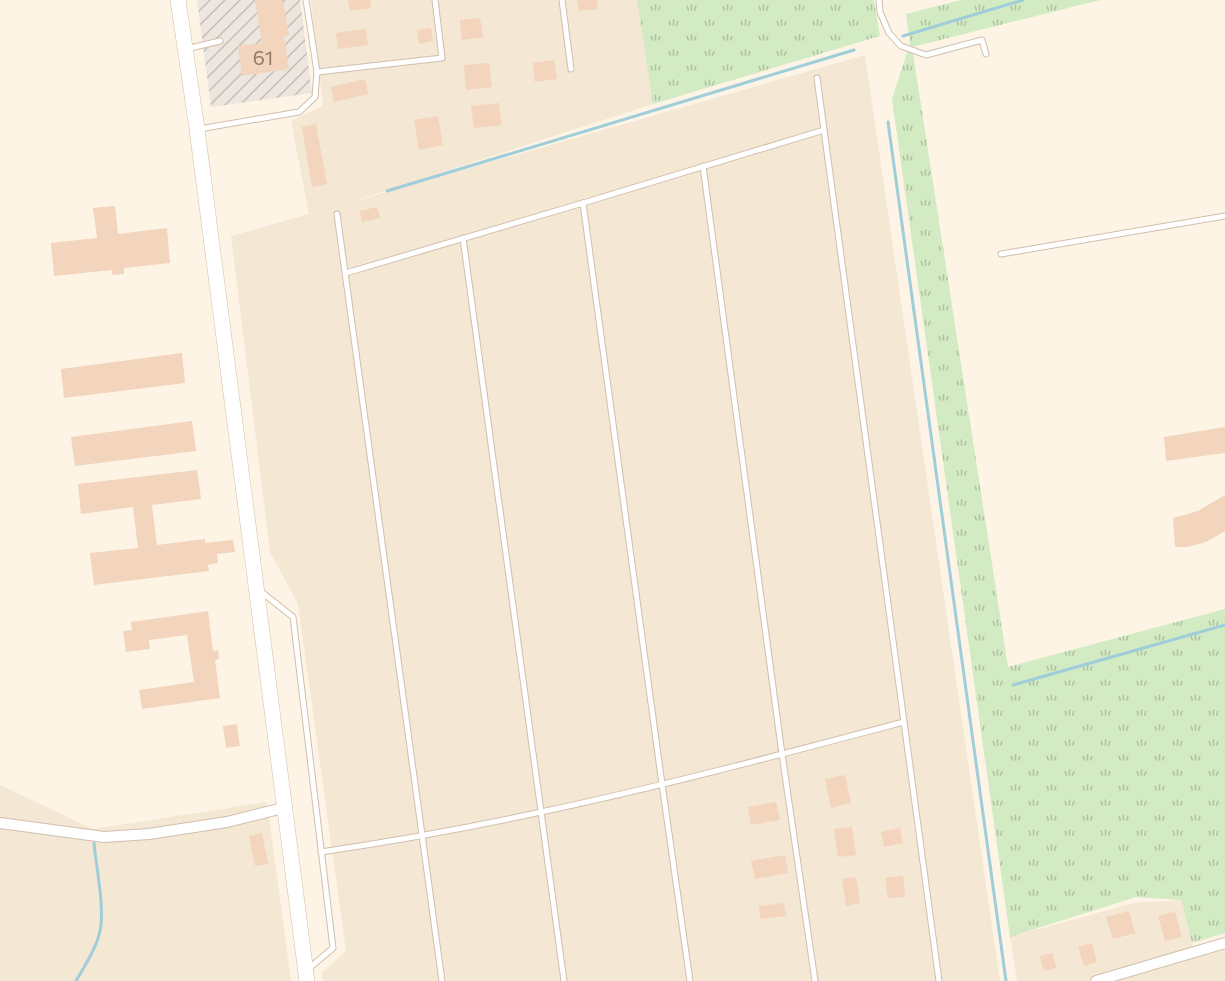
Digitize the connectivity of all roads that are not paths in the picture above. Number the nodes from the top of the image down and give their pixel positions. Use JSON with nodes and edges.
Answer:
{"nodes":[{"id":1,"x":178,"y":0,"type":"edge"},
{"id":2,"x":306,"y":0,"type":"edge"},
{"id":3,"x":435,"y":0,"type":"edge"},
{"id":4,"x":562,"y":0,"type":"edge"},
{"id":5,"x":879,"y":0,"type":"edge"},
{"id":6,"x":219,"y":41,"type":"dead end"},
{"id":7,"x":185,"y":49,"type":"junction"},
{"id":8,"x":986,"y":54,"type":"dead end"},
{"id":9,"x":571,"y":69,"type":"dead end"},
{"id":10,"x":316,"y":72,"type":"junction"},
{"id":11,"x":817,"y":78,"type":"dead end"},
{"id":12,"x":197,"y":129,"type":"junction"},
{"id":13,"x":824,"y":130,"type":"junction"},
{"id":14,"x":703,"y":166,"type":"junction"},
{"id":15,"x":583,"y":203,"type":"junction"},
{"id":16,"x":336,"y":214,"type":"dead end"},
{"id":17,"x":1225,"y":216,"type":"edge"},
{"id":18,"x":463,"y":238,"type":"junction"},
{"id":19,"x":1001,"y":254,"type":"dead end"},
{"id":20,"x":346,"y":273,"type":"junction"},
{"id":21,"x":255,"y":587,"type":"junction"},
{"id":22,"x":904,"y":722,"type":"junction"},
{"id":23,"x":782,"y":754,"type":"junction"},
{"id":24,"x":662,"y":784,"type":"junction"},
{"id":25,"x":284,"y":808,"type":"junction"},
{"id":26,"x":542,"y":812,"type":"junction"},
{"id":27,"x":0,"y":823,"type":"edge"},
{"id":28,"x":422,"y":836,"type":"junction"},
{"id":29,"x":321,"y":852,"type":"junction"},
{"id":30,"x":1225,"y":943,"type":"edge"},
{"id":31,"x":306,"y":976,"type":"edge"},
{"id":32,"x":442,"y":981,"type":"edge"},
{"id":33,"x":564,"y":981,"type":"edge"},
{"id":34,"x":690,"y":981,"type":"edge"},
{"id":35,"x":815,"y":981,"type":"edge"},
{"id":36,"x":939,"y":981,"type":"edge"},
{"id":37,"x":1096,"y":981,"type":"edge"}],
"edges":[{"from":1,"to":7,"type":"street"},
{"from":2,"to":10,"type":"lane"},
{"from":3,"to":10,"type":"lane"},
{"from":4,"to":9,"type":"lane"},
{"from":5,"to":8,"type":"lane"},
{"from":6,"to":7,"type":"lane"},
{"from":7,"to":12,"type":"street"},
{"from":10,"to":12,"type":"lane"},
{"from":11,"to":13,"type":"lane"},
{"from":12,"to":21,"type":"street"},
{"from":13,"to":14,"type":"lane"},
{"from":13,"to":22,"type":"lane"},
{"from":14,"to":15,"type":"lane"},
{"from":14,"to":23,"type":"lane"},
{"from":15,"to":18,"type":"lane"},
{"from":15,"to":24,"type":"lane"},
{"from":16,"to":20,"type":"lane"},
{"from":17,"to":19,"type":"lane"},
{"from":18,"to":20,"type":"lane"},
{"from":18,"to":26,"type":"lane"},
{"from":20,"to":28,"type":"lane"},
{"from":21,"to":25,"type":"street"},
{"from":21,"to":29,"type":"lane"},
{"from":22,"to":23,"type":"lane"},
{"from":22,"to":36,"type":"lane"},
{"from":23,"to":24,"type":"lane"},
{"from":23,"to":35,"type":"lane"},
{"from":24,"to":26,"type":"lane"},
{"from":24,"to":34,"type":"lane"},
{"from":25,"to":27,"type":"street"},
{"from":25,"to":31,"type":"street"},
{"from":26,"to":28,"type":"lane"},
{"from":26,"to":33,"type":"lane"},
{"from":28,"to":29,"type":"lane"},
{"from":28,"to":32,"type":"lane"},
{"from":29,"to":31,"type":"lane"},
{"from":30,"to":37,"type":"street"}]}
